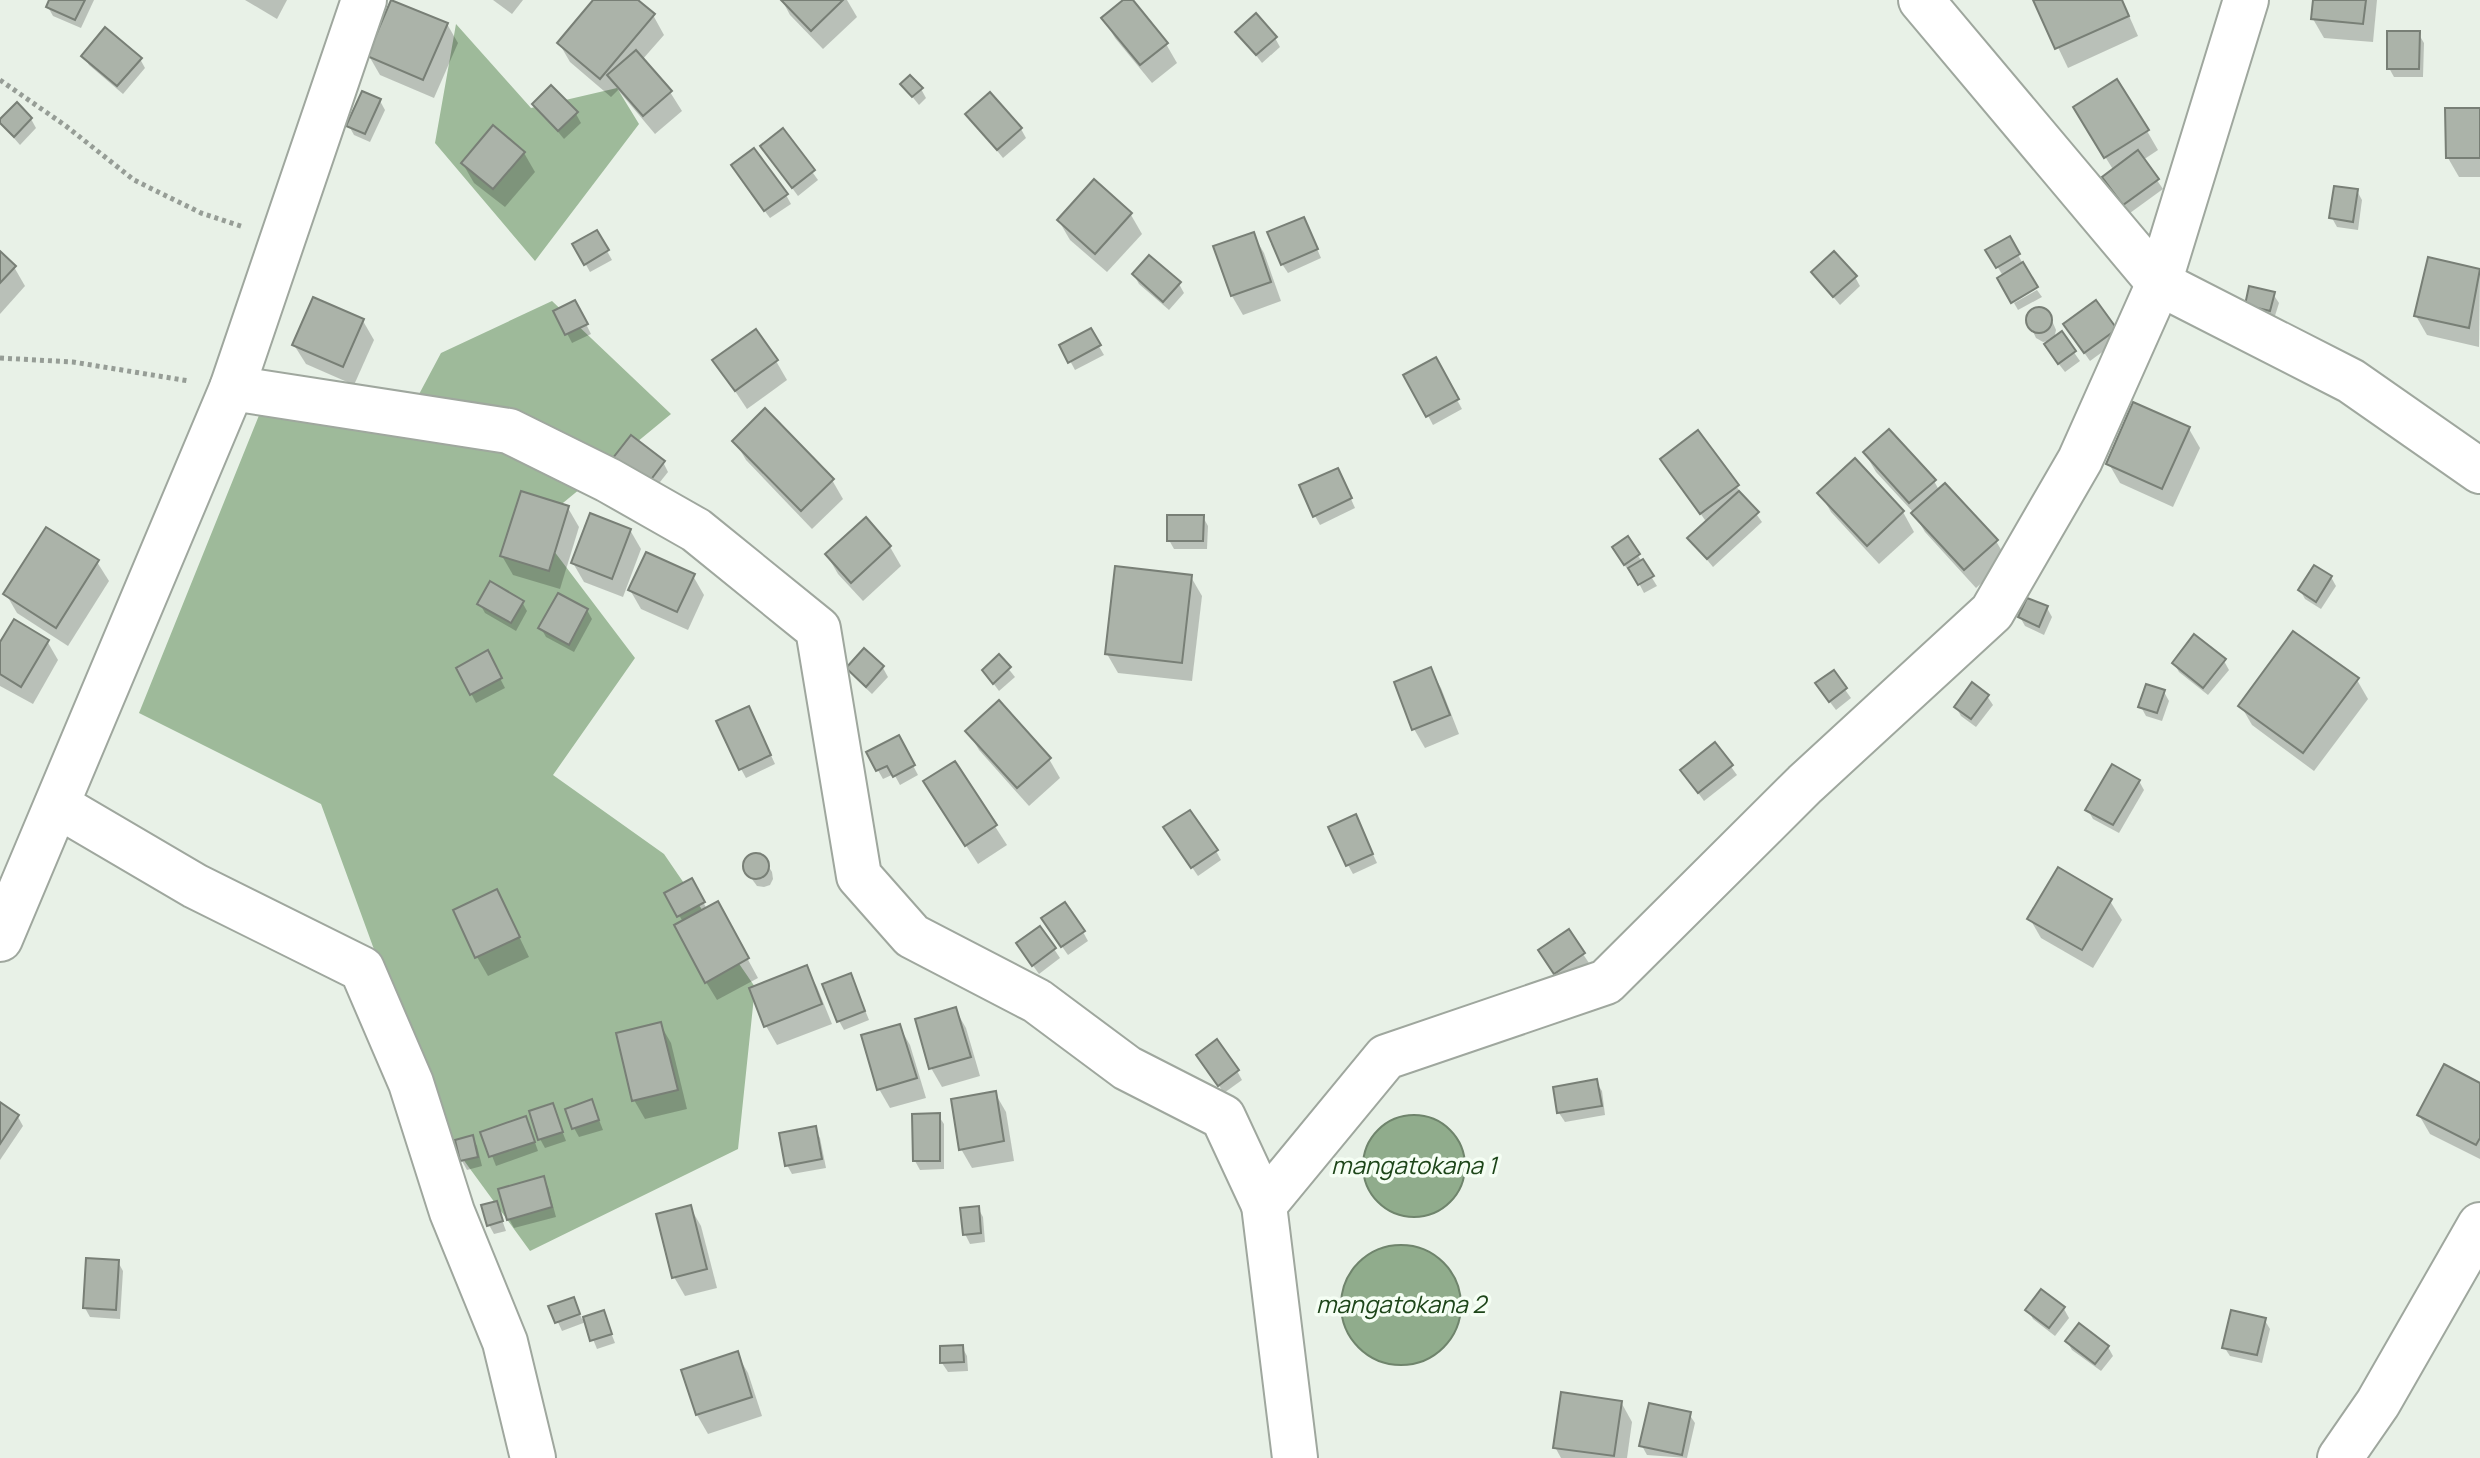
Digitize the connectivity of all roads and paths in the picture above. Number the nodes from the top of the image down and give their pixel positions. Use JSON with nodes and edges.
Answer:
{"nodes":[{"id":1,"x":364,"y":0,"type":"edge"},
{"id":2,"x":1921,"y":0,"type":"edge"},
{"id":3,"x":2246,"y":0,"type":"edge"},
{"id":4,"x":0,"y":80,"type":"edge"},
{"id":5,"x":282,"y":239,"type":"junction"},
{"id":6,"x":2159,"y":283,"type":"junction"},
{"id":7,"x":0,"y":358,"type":"edge"},
{"id":8,"x":232,"y":388,"type":"junction"},
{"id":9,"x":2480,"y":471,"type":"edge"},
{"id":10,"x":57,"y":805,"type":"junction"},
{"id":11,"x":0,"y":939,"type":"edge"},
{"id":12,"x":1264,"y":1205,"type":"junction"},
{"id":13,"x":2480,"y":1225,"type":"edge"},
{"id":14,"x":533,"y":1458,"type":"edge"},
{"id":15,"x":1295,"y":1458,"type":"edge"},
{"id":16,"x":2340,"y":1458,"type":"edge"}],
"edges":[{"from":1,"to":5,"type":"street"},
{"from":2,"to":6,"type":"street"},
{"from":3,"to":6,"type":"street"},
{"from":4,"to":5,"type":"path"},
{"from":5,"to":8,"type":"street"},
{"from":6,"to":9,"type":"street"},
{"from":6,"to":12,"type":"street"},
{"from":7,"to":8,"type":"path"},
{"from":8,"to":10,"type":"street"},
{"from":8,"to":12,"type":"street"},
{"from":10,"to":11,"type":"street"},
{"from":10,"to":14,"type":"street"},
{"from":12,"to":15,"type":"street"},
{"from":13,"to":16,"type":"street"}]}
